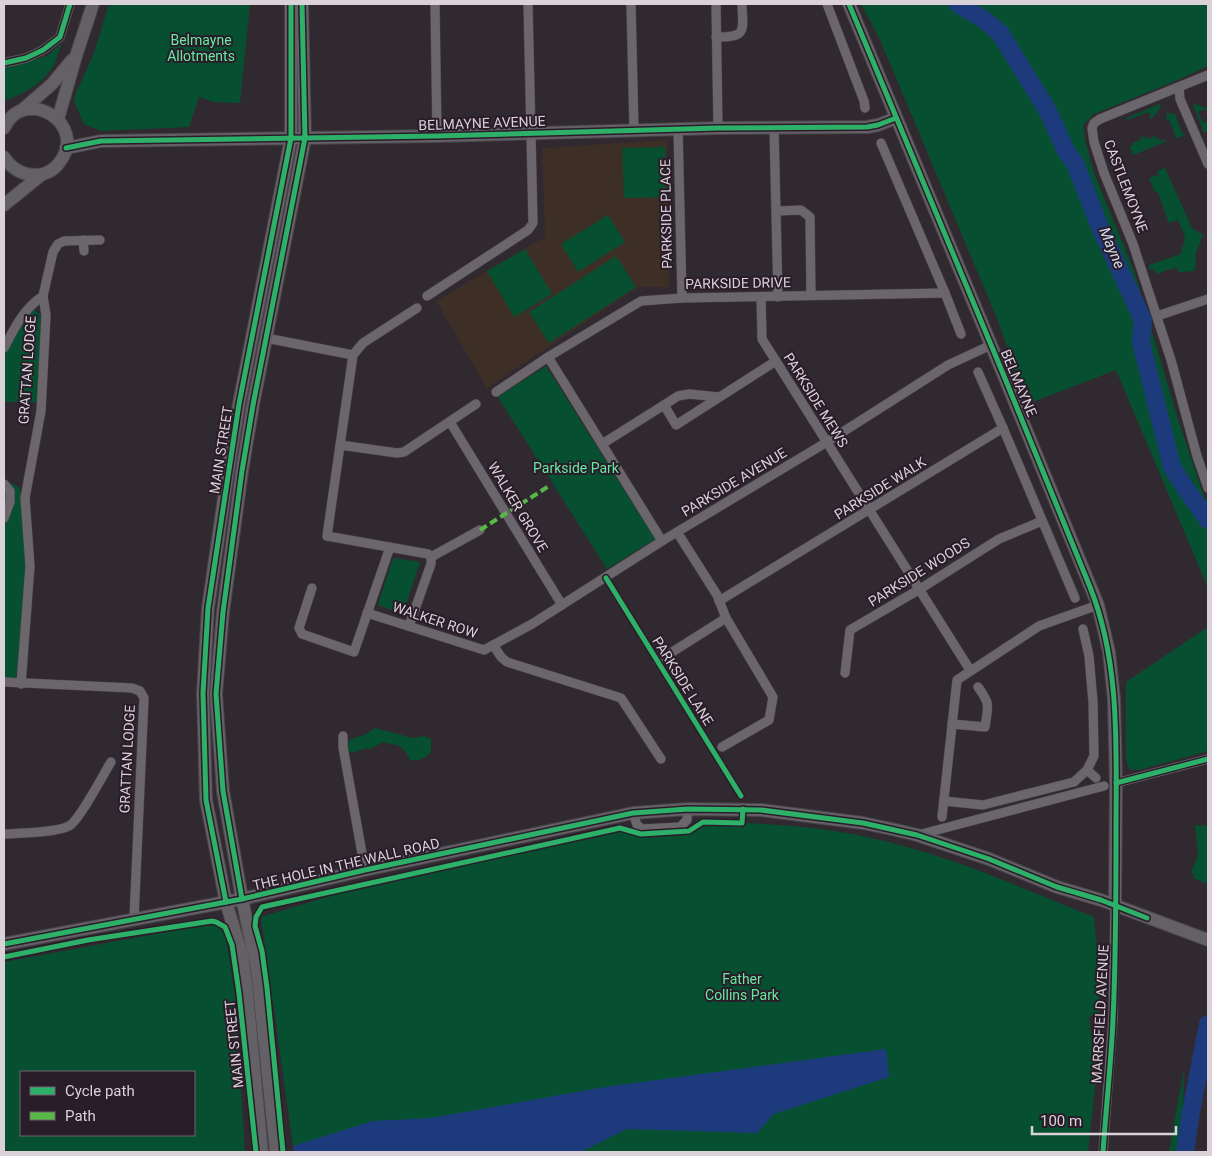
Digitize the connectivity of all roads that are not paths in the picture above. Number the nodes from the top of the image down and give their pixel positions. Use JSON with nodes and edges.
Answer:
{"nodes":[{"id":1,"x":70,"y":4,"type":"edge"},
{"id":2,"x":93,"y":4,"type":"edge"},
{"id":3,"x":291,"y":4,"type":"edge"},
{"id":4,"x":302,"y":4,"type":"edge"},
{"id":5,"x":435,"y":4,"type":"edge"},
{"id":6,"x":528,"y":4,"type":"edge"},
{"id":7,"x":631,"y":4,"type":"edge"},
{"id":8,"x":716,"y":4,"type":"edge"},
{"id":9,"x":742,"y":4,"type":"edge"},
{"id":10,"x":827,"y":4,"type":"edge"},
{"id":11,"x":849,"y":4,"type":"edge"},
{"id":12,"x":716,"y":37,"type":"junction"},
{"id":13,"x":76,"y":56,"type":"junction"},
{"id":14,"x":4,"y":63,"type":"edge"},
{"id":15,"x":1208,"y":75,"type":"edge"},
{"id":16,"x":1179,"y":88,"type":"junction"},
{"id":17,"x":865,"y":108,"type":"dead end"},
{"id":18,"x":12,"y":115,"type":"edge"},
{"id":19,"x":896,"y":118,"type":"junction"},
{"id":20,"x":58,"y":119,"type":"junction"},
{"id":21,"x":4,"y":128,"type":"edge"},
{"id":22,"x":718,"y":128,"type":"junction"},
{"id":23,"x":774,"y":128,"type":"junction"},
{"id":24,"x":678,"y":129,"type":"junction"},
{"id":25,"x":634,"y":130,"type":"junction"},
{"id":26,"x":530,"y":133,"type":"junction"},
{"id":27,"x":66,"y":134,"type":"junction"},
{"id":28,"x":437,"y":136,"type":"junction"},
{"id":29,"x":291,"y":138,"type":"junction"},
{"id":30,"x":304,"y":138,"type":"junction"},
{"id":31,"x":101,"y":141,"type":"junction"},
{"id":32,"x":881,"y":143,"type":"dead end"},
{"id":33,"x":66,"y":148,"type":"junction"},
{"id":34,"x":4,"y":157,"type":"edge"},
{"id":35,"x":1208,"y":164,"type":"edge"},
{"id":36,"x":41,"y":175,"type":"junction"},
{"id":37,"x":4,"y":205,"type":"edge"},
{"id":38,"x":777,"y":211,"type":"junction"},
{"id":39,"x":83,"y":240,"type":"junction"},
{"id":40,"x":100,"y":240,"type":"dead end"},
{"id":41,"x":84,"y":251,"type":"dead end"},
{"id":42,"x":945,"y":293,"type":"junction"},
{"id":43,"x":43,"y":296,"type":"junction"},
{"id":44,"x":427,"y":296,"type":"dead end"},
{"id":45,"x":778,"y":296,"type":"junction"},
{"id":46,"x":810,"y":296,"type":"junction"},
{"id":47,"x":761,"y":297,"type":"junction"},
{"id":48,"x":682,"y":298,"type":"junction"},
{"id":49,"x":1208,"y":299,"type":"edge"},
{"id":50,"x":417,"y":308,"type":"dead end"},
{"id":51,"x":1157,"y":316,"type":"junction"},
{"id":52,"x":961,"y":334,"type":"dead end"},
{"id":53,"x":266,"y":338,"type":"junction"},
{"id":54,"x":991,"y":345,"type":"junction"},
{"id":55,"x":4,"y":348,"type":"edge"},
{"id":56,"x":353,"y":355,"type":"junction"},
{"id":57,"x":548,"y":357,"type":"junction"},
{"id":58,"x":776,"y":361,"type":"junction"},
{"id":59,"x":978,"y":372,"type":"dead end"},
{"id":60,"x":496,"y":392,"type":"dead end"},
{"id":61,"x":719,"y":396,"type":"junction"},
{"id":62,"x":476,"y":404,"type":"dead end"},
{"id":63,"x":664,"y":405,"type":"junction"},
{"id":64,"x":450,"y":422,"type":"junction"},
{"id":65,"x":1003,"y":428,"type":"junction"},
{"id":66,"x":827,"y":442,"type":"junction"},
{"id":67,"x":602,"y":444,"type":"junction"},
{"id":68,"x":340,"y":445,"type":"junction"},
{"id":69,"x":4,"y":484,"type":"edge"},
{"id":70,"x":1208,"y":488,"type":"edge"},
{"id":71,"x":870,"y":510,"type":"junction"},
{"id":72,"x":4,"y":518,"type":"edge"},
{"id":73,"x":1042,"y":521,"type":"junction"},
{"id":74,"x":480,"y":530,"type":"dead end"},
{"id":75,"x":677,"y":532,"type":"junction"},
{"id":76,"x":662,"y":541,"type":"junction"},
{"id":77,"x":390,"y":547,"type":"junction"},
{"id":78,"x":430,"y":557,"type":"junction"},
{"id":79,"x":312,"y":588,"type":"dead end"},
{"id":80,"x":920,"y":589,"type":"junction"},
{"id":81,"x":1074,"y":598,"type":"dead end"},
{"id":82,"x":720,"y":601,"type":"junction"},
{"id":83,"x":1098,"y":605,"type":"junction"},
{"id":84,"x":562,"y":606,"type":"junction"},
{"id":85,"x":367,"y":613,"type":"junction"},
{"id":86,"x":726,"y":618,"type":"junction"},
{"id":87,"x":409,"y":626,"type":"junction"},
{"id":88,"x":1083,"y":629,"type":"dead end"},
{"id":89,"x":494,"y":646,"type":"junction"},
{"id":90,"x":658,"y":661,"type":"dead end"},
{"id":91,"x":973,"y":668,"type":"junction"},
{"id":92,"x":845,"y":673,"type":"dead end"},
{"id":93,"x":4,"y":682,"type":"edge"},
{"id":94,"x":21,"y":684,"type":"junction"},
{"id":95,"x":978,"y":687,"type":"dead end"},
{"id":96,"x":203,"y":694,"type":"junction"},
{"id":97,"x":216,"y":694,"type":"junction"},
{"id":98,"x":952,"y":724,"type":"junction"},
{"id":99,"x":343,"y":736,"type":"dead end"},
{"id":100,"x":722,"y":747,"type":"dead end"},
{"id":101,"x":661,"y":759,"type":"dead end"},
{"id":102,"x":1208,"y":759,"type":"edge"},
{"id":103,"x":111,"y":762,"type":"dead end"},
{"id":104,"x":1087,"y":770,"type":"junction"},
{"id":105,"x":1096,"y":778,"type":"dead end"},
{"id":106,"x":1110,"y":784,"type":"junction"},
{"id":107,"x":944,"y":801,"type":"junction"},
{"id":108,"x":688,"y":809,"type":"junction"},
{"id":109,"x":633,"y":814,"type":"junction"},
{"id":110,"x":942,"y":817,"type":"dead end"},
{"id":111,"x":4,"y":834,"type":"edge"},
{"id":112,"x":917,"y":835,"type":"junction"},
{"id":113,"x":365,"y":870,"type":"junction"},
{"id":114,"x":242,"y":899,"type":"junction"},
{"id":115,"x":226,"y":902,"type":"junction"},
{"id":116,"x":1115,"y":906,"type":"junction"},
{"id":117,"x":134,"y":918,"type":"junction"},
{"id":118,"x":1205,"y":939,"type":"edge"},
{"id":119,"x":4,"y":944,"type":"edge"},
{"id":120,"x":262,"y":1152,"type":"edge"},
{"id":121,"x":276,"y":1152,"type":"edge"},
{"id":122,"x":1103,"y":1152,"type":"edge"}],
"edges":[{"from":1,"to":14,"type":"street"},
{"from":2,"to":13,"type":"street"},
{"from":3,"to":29,"type":"street","name":"MAIN STREET"},
{"from":4,"to":30,"type":"street","name":"MAIN STREET"},
{"from":5,"to":28,"type":"street"},
{"from":6,"to":26,"type":"street"},
{"from":7,"to":25,"type":"street"},
{"from":8,"to":12,"type":"street"},
{"from":9,"to":12,"type":"street"},
{"from":10,"to":17,"type":"street"},
{"from":11,"to":19,"type":"street","name":"BELMAYNE"},
{"from":12,"to":22,"type":"street"},
{"from":13,"to":18,"type":"street"},
{"from":13,"to":20,"type":"street"},
{"from":15,"to":16,"type":"street","name":"CASTLEMOYNE"},
{"from":16,"to":35,"type":"street"},
{"from":16,"to":51,"type":"street","name":"CASTLEMOYNE"},
{"from":18,"to":20,"type":"street"},
{"from":18,"to":21,"type":"street"},
{"from":19,"to":23,"type":"street","name":"BELMAYNE AVENUE"},
{"from":19,"to":54,"type":"street","name":"BELMAYNE"},
{"from":20,"to":27,"type":"street"},
{"from":22,"to":23,"type":"street","name":"BELMAYNE AVENUE"},
{"from":22,"to":24,"type":"street","name":"BELMAYNE AVENUE"},
{"from":23,"to":38,"type":"street"},
{"from":24,"to":25,"type":"street","name":"BELMAYNE AVENUE"},
{"from":24,"to":48,"type":"street","name":"PARKSIDE PLACE"},
{"from":25,"to":26,"type":"street","name":"BELMAYNE AVENUE"},
{"from":26,"to":28,"type":"street","name":"BELMAYNE AVENUE"},
{"from":26,"to":44,"type":"street"},
{"from":27,"to":31,"type":"street","name":"BELMAYNE AVENUE"},
{"from":27,"to":33,"type":"street"},
{"from":28,"to":30,"type":"street","name":"BELMAYNE AVENUE"},
{"from":29,"to":30,"type":"street","name":"BELMAYNE AVENUE"},
{"from":29,"to":31,"type":"street","name":"BELMAYNE AVENUE"},
{"from":29,"to":96,"type":"street","name":"MAIN STREET"},
{"from":30,"to":53,"type":"street","name":"MAIN STREET"},
{"from":31,"to":33,"type":"street","name":"BELMAYNE AVENUE"},
{"from":32,"to":42,"type":"street"},
{"from":33,"to":36,"type":"street"},
{"from":34,"to":36,"type":"street"},
{"from":36,"to":37,"type":"street"},
{"from":38,"to":45,"type":"street"},
{"from":38,"to":46,"type":"street"},
{"from":39,"to":40,"type":"street","name":"GRATTAN LODGE"},
{"from":39,"to":41,"type":"street"},
{"from":39,"to":43,"type":"street","name":"GRATTAN LODGE"},
{"from":42,"to":46,"type":"street","name":"PARKSIDE DRIVE"},
{"from":42,"to":52,"type":"street"},
{"from":43,"to":55,"type":"street","name":"GRATTAN LODGE"},
{"from":43,"to":94,"type":"street","name":"GRATTAN LODGE"},
{"from":45,"to":46,"type":"street","name":"PARKSIDE DRIVE"},
{"from":45,"to":47,"type":"street","name":"PARKSIDE DRIVE"},
{"from":47,"to":48,"type":"street","name":"PARKSIDE DRIVE"},
{"from":47,"to":58,"type":"street","name":"PARKSIDE MEWS"},
{"from":48,"to":57,"type":"street","name":"PARKSIDE DRIVE"},
{"from":49,"to":51,"type":"street"},
{"from":50,"to":56,"type":"street"},
{"from":51,"to":70,"type":"street","name":"CASTLEMOYNE"},
{"from":53,"to":56,"type":"street"},
{"from":53,"to":97,"type":"street","name":"MAIN STREET"},
{"from":54,"to":66,"type":"street","name":"PARKSIDE AVENUE"},
{"from":54,"to":83,"type":"street","name":"BELMAYNE"},
{"from":56,"to":68,"type":"street"},
{"from":57,"to":60,"type":"street","name":"PARKSIDE DRIVE"},
{"from":57,"to":67,"type":"street"},
{"from":58,"to":61,"type":"street"},
{"from":58,"to":66,"type":"street","name":"PARKSIDE MEWS"},
{"from":59,"to":65,"type":"street"},
{"from":61,"to":63,"type":"street"},
{"from":61,"to":63,"type":"street"},
{"from":62,"to":64,"type":"street"},
{"from":63,"to":67,"type":"street"},
{"from":64,"to":68,"type":"street"},
{"from":64,"to":84,"type":"street","name":"WALKER GROVE"},
{"from":65,"to":71,"type":"street","name":"PARKSIDE WALK"},
{"from":65,"to":73,"type":"street"},
{"from":66,"to":71,"type":"street","name":"PARKSIDE MEWS"},
{"from":66,"to":75,"type":"street","name":"PARKSIDE AVENUE"},
{"from":67,"to":76,"type":"street"},
{"from":68,"to":77,"type":"street"},
{"from":69,"to":72,"type":"street"},
{"from":71,"to":80,"type":"street","name":"PARKSIDE MEWS"},
{"from":71,"to":82,"type":"street","name":"PARKSIDE WALK"},
{"from":73,"to":80,"type":"street","name":"PARKSIDE WOODS"},
{"from":73,"to":81,"type":"street"},
{"from":74,"to":78,"type":"street"},
{"from":75,"to":76,"type":"street","name":"PARKSIDE AVENUE"},
{"from":75,"to":82,"type":"street"},
{"from":76,"to":84,"type":"street","name":"PARKSIDE AVENUE"},
{"from":77,"to":78,"type":"street"},
{"from":77,"to":85,"type":"street"},
{"from":78,"to":87,"type":"street"},
{"from":79,"to":85,"type":"street"},
{"from":80,"to":91,"type":"street","name":"PARKSIDE MEWS"},
{"from":80,"to":92,"type":"street","name":"PARKSIDE WOODS"},
{"from":82,"to":86,"type":"street"},
{"from":83,"to":91,"type":"street"},
{"from":83,"to":106,"type":"street","name":"BELMAYNE"},
{"from":84,"to":89,"type":"street","name":"PARKSIDE AVENUE"},
{"from":85,"to":87,"type":"street","name":"WALKER ROW"},
{"from":86,"to":90,"type":"street"},
{"from":86,"to":100,"type":"street"},
{"from":87,"to":89,"type":"street","name":"WALKER ROW"},
{"from":88,"to":104,"type":"street"},
{"from":89,"to":101,"type":"street"},
{"from":91,"to":98,"type":"street"},
{"from":93,"to":94,"type":"street","name":"GRATTAN LODGE"},
{"from":94,"to":117,"type":"street","name":"GRATTAN LODGE"},
{"from":95,"to":98,"type":"street"},
{"from":96,"to":97,"type":"street"},
{"from":96,"to":115,"type":"street","name":"MAIN STREET"},
{"from":97,"to":114,"type":"street","name":"MAIN STREET"},
{"from":98,"to":107,"type":"street"},
{"from":99,"to":113,"type":"street"},
{"from":102,"to":106,"type":"street"},
{"from":103,"to":111,"type":"street"},
{"from":104,"to":105,"type":"street"},
{"from":104,"to":107,"type":"street"},
{"from":106,"to":112,"type":"street"},
{"from":106,"to":116,"type":"street","name":"BELMAYNE"},
{"from":107,"to":110,"type":"street"},
{"from":108,"to":109,"type":"street","name":"THE HOLE IN THE WALL ROAD"},
{"from":108,"to":109,"type":"street"},
{"from":108,"to":112,"type":"street","name":"THE HOLE IN THE WALL ROAD"},
{"from":109,"to":113,"type":"street","name":"THE HOLE IN THE WALL ROAD"},
{"from":112,"to":116,"type":"street","name":"THE HOLE IN THE WALL ROAD"},
{"from":113,"to":114,"type":"street","name":"THE HOLE IN THE WALL ROAD"},
{"from":114,"to":115,"type":"street","name":"THE HOLE IN THE WALL ROAD"},
{"from":114,"to":121,"type":"street","name":"MAIN STREET"},
{"from":115,"to":117,"type":"street","name":"THE HOLE IN THE WALL ROAD"},
{"from":115,"to":120,"type":"street","name":"MAIN STREET"},
{"from":116,"to":118,"type":"street","name":"THE HOLE IN THE WALL ROAD"},
{"from":116,"to":122,"type":"street","name":"MARRSFIELD AVENUE"},
{"from":117,"to":119,"type":"street","name":"THE HOLE IN THE WALL ROAD"}]}
